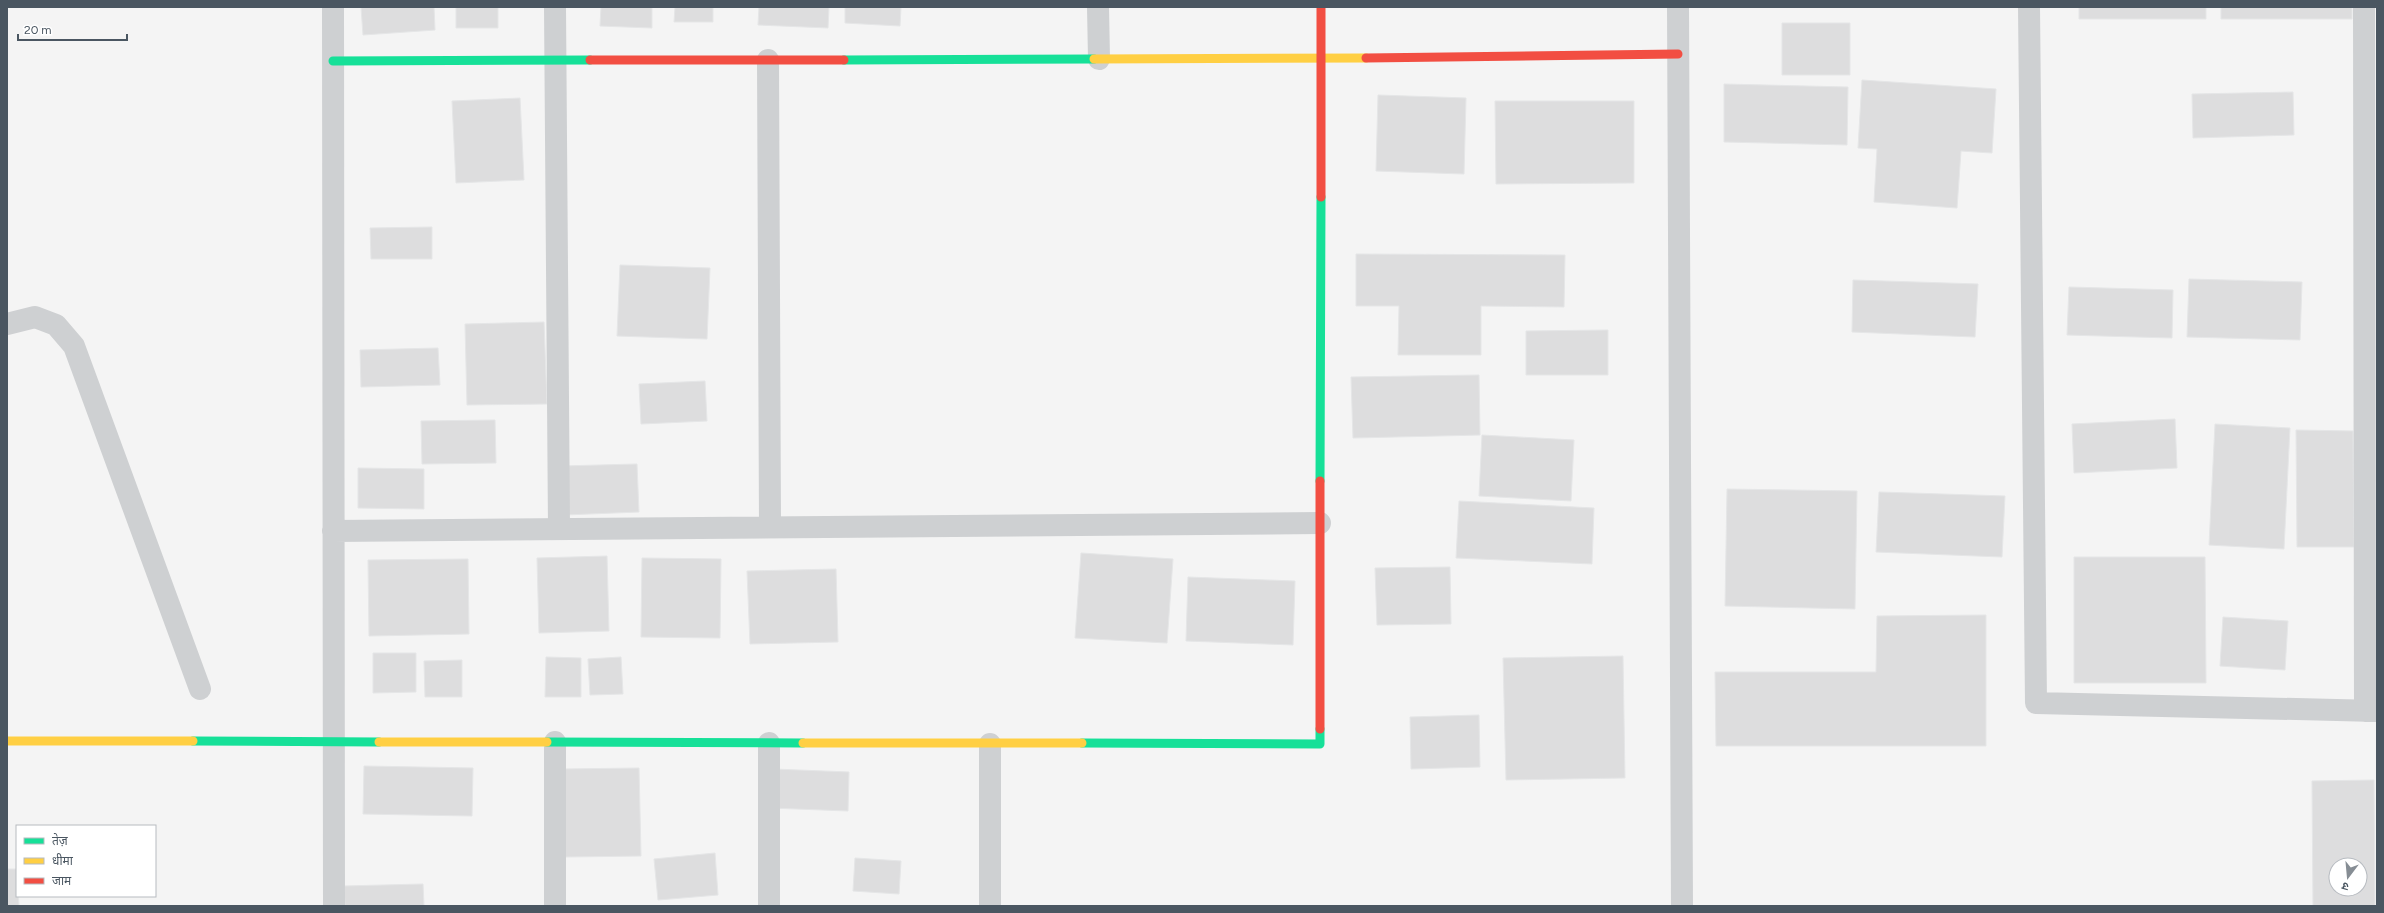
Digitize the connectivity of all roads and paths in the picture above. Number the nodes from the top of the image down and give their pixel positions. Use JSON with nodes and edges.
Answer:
{"nodes":[{"id":1,"x":333,"y":7,"type":"edge"},
{"id":2,"x":555,"y":7,"type":"edge"},
{"id":3,"x":1098,"y":7,"type":"edge"},
{"id":4,"x":1320,"y":7,"type":"edge"},
{"id":5,"x":1678,"y":7,"type":"edge"},
{"id":6,"x":2029,"y":7,"type":"edge"},
{"id":7,"x":2364,"y":7,"type":"edge"},
{"id":8,"x":1678,"y":54,"type":"junction"},
{"id":9,"x":1099,"y":59,"type":"junction"},
{"id":10,"x":1320,"y":59,"type":"junction"},
{"id":11,"x":556,"y":60,"type":"junction"},
{"id":12,"x":768,"y":60,"type":"junction"},
{"id":13,"x":333,"y":61,"type":"junction"},
{"id":14,"x":7,"y":324,"type":"edge"},
{"id":15,"x":1320,"y":523,"type":"junction"},
{"id":16,"x":770,"y":527,"type":"junction"},
{"id":17,"x":559,"y":529,"type":"junction"},
{"id":18,"x":333,"y":531,"type":"junction"},
{"id":19,"x":200,"y":689,"type":"dead end"},
{"id":20,"x":2371,"y":711,"type":"edge"},
{"id":21,"x":7,"y":741,"type":"edge"},
{"id":22,"x":334,"y":742,"type":"junction"},
{"id":23,"x":555,"y":742,"type":"junction"},
{"id":24,"x":769,"y":743,"type":"junction"},
{"id":25,"x":990,"y":744,"type":"junction"},
{"id":26,"x":334,"y":906,"type":"edge"},
{"id":27,"x":555,"y":906,"type":"edge"},
{"id":28,"x":769,"y":906,"type":"edge"},
{"id":29,"x":990,"y":906,"type":"edge"},
{"id":30,"x":1681,"y":906,"type":"edge"}],
"edges":[{"from":1,"to":13,"type":"street"},
{"from":2,"to":11,"type":"street"},
{"from":3,"to":9,"type":"street"},
{"from":4,"to":10,"type":"street"},
{"from":5,"to":8,"type":"street"},
{"from":6,"to":20,"type":"street"},
{"from":7,"to":20,"type":"street"},
{"from":8,"to":10,"type":"street"},
{"from":8,"to":30,"type":"street"},
{"from":9,"to":10,"type":"street"},
{"from":9,"to":12,"type":"street"},
{"from":10,"to":15,"type":"street"},
{"from":11,"to":12,"type":"street"},
{"from":11,"to":13,"type":"street"},
{"from":11,"to":17,"type":"street"},
{"from":12,"to":16,"type":"street"},
{"from":13,"to":18,"type":"street"},
{"from":14,"to":19,"type":"street"},
{"from":15,"to":16,"type":"street"},
{"from":15,"to":25,"type":"street"},
{"from":16,"to":17,"type":"street"},
{"from":17,"to":18,"type":"street"},
{"from":18,"to":22,"type":"street"},
{"from":21,"to":22,"type":"street"},
{"from":22,"to":23,"type":"street"},
{"from":22,"to":26,"type":"street"},
{"from":23,"to":24,"type":"street"},
{"from":23,"to":27,"type":"street"},
{"from":24,"to":25,"type":"street"},
{"from":24,"to":28,"type":"street"},
{"from":25,"to":29,"type":"street"}]}
